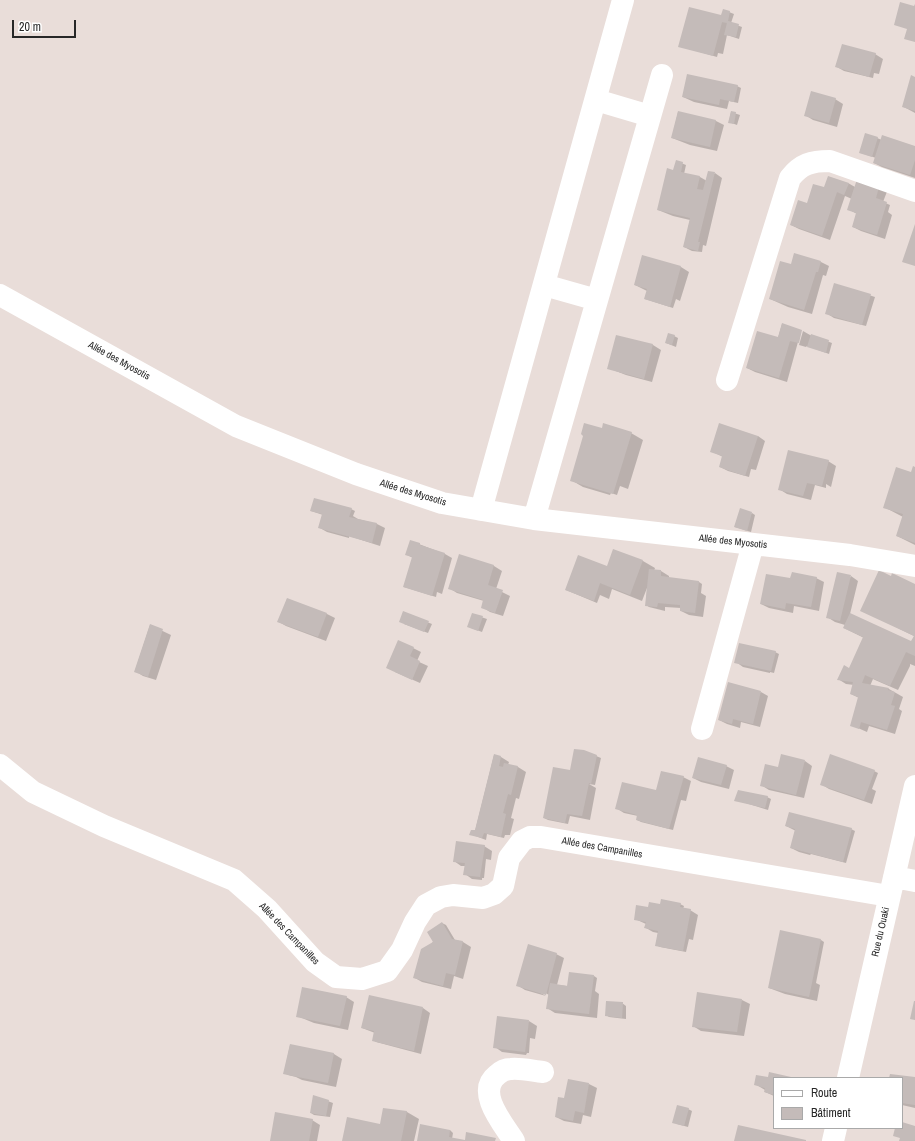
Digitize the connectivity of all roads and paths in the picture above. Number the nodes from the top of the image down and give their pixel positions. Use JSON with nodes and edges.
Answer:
{"nodes":[{"id":1,"x":624,"y":0,"type":"edge"},
{"id":2,"x":662,"y":75,"type":"dead end"},
{"id":3,"x":596,"y":100,"type":"junction"},
{"id":4,"x":650,"y":116,"type":"junction"},
{"id":5,"x":915,"y":191,"type":"edge"},
{"id":6,"x":544,"y":285,"type":"junction"},
{"id":7,"x":0,"y":295,"type":"edge"},
{"id":8,"x":597,"y":300,"type":"junction"},
{"id":9,"x":727,"y":380,"type":"dead end"},
{"id":10,"x":481,"y":510,"type":"junction"},
{"id":11,"x":534,"y":519,"type":"junction"},
{"id":12,"x":753,"y":544,"type":"junction"},
{"id":13,"x":915,"y":566,"type":"edge"},
{"id":14,"x":702,"y":729,"type":"dead end"},
{"id":15,"x":0,"y":765,"type":"edge"},
{"id":16,"x":915,"y":786,"type":"edge"},
{"id":17,"x":915,"y":881,"type":"edge"},
{"id":18,"x":892,"y":887,"type":"junction"},
{"id":19,"x":543,"y":1072,"type":"dead end"},
{"id":20,"x":848,"y":1077,"type":"edge"},
{"id":21,"x":836,"y":1129,"type":"edge"},
{"id":22,"x":514,"y":1141,"type":"edge"},
{"id":23,"x":833,"y":1141,"type":"edge"}],
"edges":[{"from":1,"to":3,"type":"street"},
{"from":2,"to":4,"type":"street"},
{"from":3,"to":4,"type":"street"},
{"from":3,"to":6,"type":"street"},
{"from":4,"to":8,"type":"street"},
{"from":5,"to":9,"type":"street"},
{"from":6,"to":8,"type":"street"},
{"from":6,"to":10,"type":"street"},
{"from":7,"to":10,"type":"street","name":"Allée des Myosotis"},
{"from":8,"to":11,"type":"street"},
{"from":10,"to":11,"type":"street","name":"Allée des Myosotis"},
{"from":11,"to":12,"type":"street","name":"Allée des Myosotis"},
{"from":12,"to":13,"type":"street","name":"Allée des Myosotis"},
{"from":12,"to":14,"type":"street"},
{"from":15,"to":18,"type":"street","name":"Allée des Campanilles"},
{"from":16,"to":18,"type":"street","name":"Rue du Ouaki"},
{"from":17,"to":18,"type":"street"},
{"from":18,"to":20,"type":"street","name":"Rue du Ouaki"},
{"from":19,"to":22,"type":"street"},
{"from":21,"to":23,"type":"street"}]}
